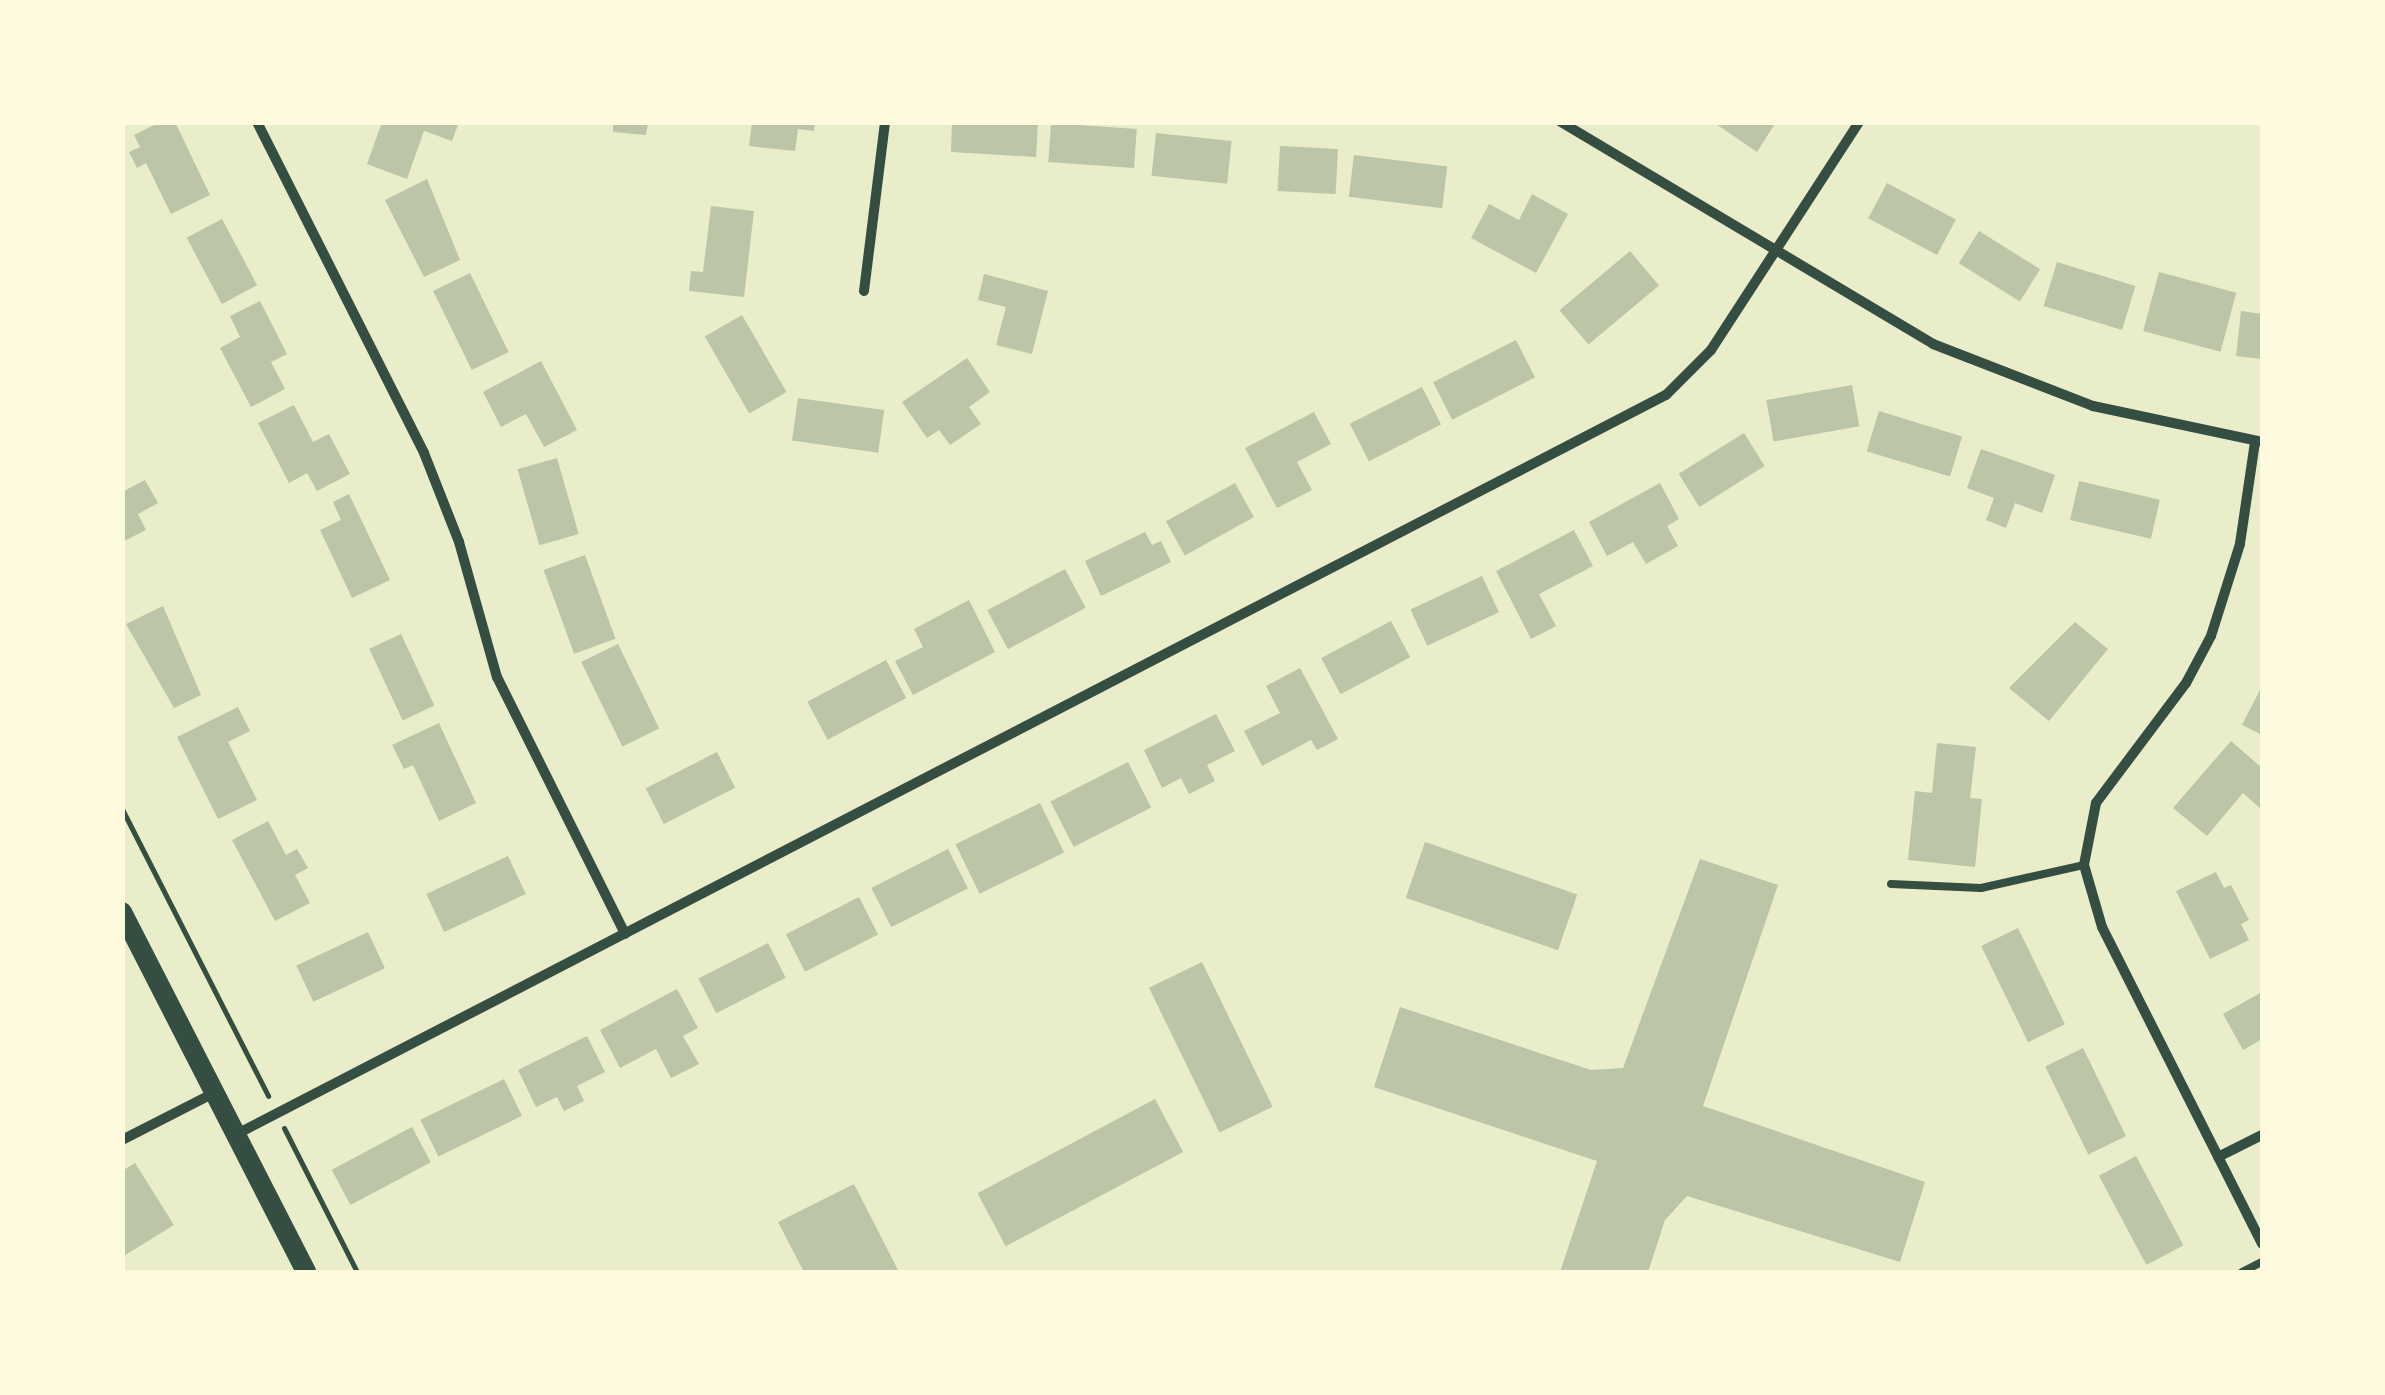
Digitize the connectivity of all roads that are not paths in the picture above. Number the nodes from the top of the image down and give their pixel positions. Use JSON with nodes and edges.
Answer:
{"nodes":[{"id":1,"x":257,"y":122,"type":"edge"},
{"id":2,"x":885,"y":122,"type":"edge"},
{"id":3,"x":1561,"y":122,"type":"edge"},
{"id":4,"x":1859,"y":122,"type":"edge"},
{"id":5,"x":1775,"y":253,"type":"junction"},
{"id":6,"x":864,"y":291,"type":"dead end"},
{"id":7,"x":2259,"y":442,"type":"edge"},
{"id":8,"x":2084,"y":866,"type":"junction"},
{"id":9,"x":1891,"y":884,"type":"dead end"},
{"id":10,"x":122,"y":912,"type":"edge"},
{"id":11,"x":625,"y":934,"type":"junction"},
{"id":12,"x":214,"y":1092,"type":"junction"},
{"id":13,"x":237,"y":1134,"type":"junction"},
{"id":14,"x":2262,"y":1135,"type":"edge"},
{"id":15,"x":122,"y":1140,"type":"edge"},
{"id":16,"x":2218,"y":1157,"type":"junction"},
{"id":17,"x":2262,"y":1244,"type":"edge"},
{"id":18,"x":2262,"y":1262,"type":"edge"},
{"id":19,"x":298,"y":1270,"type":"edge"},
{"id":20,"x":2242,"y":1272,"type":"edge"}],
"edges":[{"from":1,"to":11,"type":"street"},
{"from":2,"to":6,"type":"street"},
{"from":3,"to":5,"type":"street"},
{"from":4,"to":5,"type":"street"},
{"from":5,"to":7,"type":"street"},
{"from":5,"to":11,"type":"street"},
{"from":7,"to":8,"type":"street"},
{"from":8,"to":9,"type":"lane"},
{"from":8,"to":16,"type":"street"},
{"from":10,"to":12,"type":"main road"},
{"from":11,"to":13,"type":"street"},
{"from":12,"to":13,"type":"main road"},
{"from":12,"to":15,"type":"street"},
{"from":13,"to":19,"type":"main road"},
{"from":14,"to":16,"type":"street"},
{"from":16,"to":17,"type":"street"},
{"from":18,"to":20,"type":"lane"}]}
